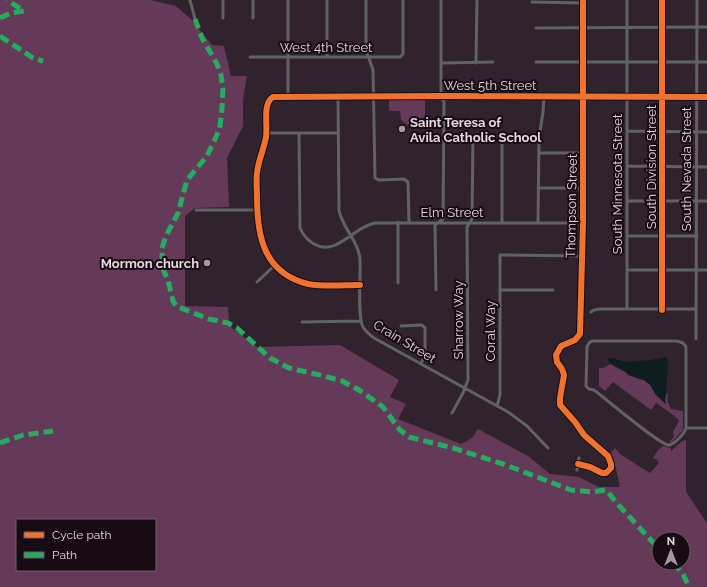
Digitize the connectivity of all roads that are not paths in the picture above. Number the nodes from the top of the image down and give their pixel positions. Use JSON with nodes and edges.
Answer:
{"nodes":[{"id":1,"x":190,"y":0,"type":"edge"},
{"id":2,"x":223,"y":0,"type":"edge"},
{"id":3,"x":254,"y":0,"type":"edge"},
{"id":4,"x":288,"y":0,"type":"edge"},
{"id":5,"x":328,"y":0,"type":"edge"},
{"id":6,"x":366,"y":0,"type":"edge"},
{"id":7,"x":403,"y":0,"type":"edge"},
{"id":8,"x":441,"y":0,"type":"edge"},
{"id":9,"x":477,"y":0,"type":"edge"},
{"id":10,"x":627,"y":0,"type":"edge"},
{"id":11,"x":662,"y":0,"type":"edge"},
{"id":12,"x":697,"y":0,"type":"edge"},
{"id":13,"x":583,"y":1,"type":"edge"},
{"id":14,"x":532,"y":2,"type":"dead end"},
{"id":15,"x":223,"y":18,"type":"dead end"},
{"id":16,"x":253,"y":18,"type":"dead end"},
{"id":17,"x":195,"y":19,"type":"dead end"},
{"id":18,"x":627,"y":27,"type":"junction"},
{"id":19,"x":662,"y":27,"type":"junction"},
{"id":20,"x":697,"y":27,"type":"junction"},
{"id":21,"x":707,"y":27,"type":"edge"},
{"id":22,"x":536,"y":28,"type":"dead end"},
{"id":23,"x":583,"y":28,"type":"junction"},
{"id":24,"x":250,"y":57,"type":"dead end"},
{"id":25,"x":288,"y":57,"type":"junction"},
{"id":26,"x":327,"y":57,"type":"junction"},
{"id":27,"x":369,"y":57,"type":"junction"},
{"id":28,"x":476,"y":62,"type":"junction"},
{"id":29,"x":493,"y":62,"type":"dead end"},
{"id":30,"x":536,"y":62,"type":"dead end"},
{"id":31,"x":582,"y":62,"type":"junction"},
{"id":32,"x":627,"y":62,"type":"junction"},
{"id":33,"x":662,"y":62,"type":"junction"},
{"id":34,"x":697,"y":62,"type":"junction"},
{"id":35,"x":707,"y":62,"type":"edge"},
{"id":36,"x":441,"y":63,"type":"junction"},
{"id":37,"x":288,"y":96,"type":"junction"},
{"id":38,"x":338,"y":96,"type":"junction"},
{"id":39,"x":374,"y":96,"type":"junction"},
{"id":40,"x":442,"y":96,"type":"junction"},
{"id":41,"x":544,"y":96,"type":"junction"},
{"id":42,"x":582,"y":96,"type":"junction"},
{"id":43,"x":627,"y":96,"type":"junction"},
{"id":44,"x":662,"y":96,"type":"junction"},
{"id":45,"x":696,"y":97,"type":"junction"},
{"id":46,"x":707,"y":97,"type":"edge"},
{"id":47,"x":627,"y":131,"type":"junction"},
{"id":48,"x":662,"y":131,"type":"junction"},
{"id":49,"x":696,"y":132,"type":"junction"},
{"id":50,"x":707,"y":132,"type":"edge"},
{"id":51,"x":266,"y":133,"type":"junction"},
{"id":52,"x":299,"y":133,"type":"junction"},
{"id":53,"x":338,"y":133,"type":"junction"},
{"id":54,"x":443,"y":136,"type":"junction"},
{"id":55,"x":473,"y":136,"type":"junction"},
{"id":56,"x":502,"y":137,"type":"junction"},
{"id":57,"x":539,"y":137,"type":"junction"},
{"id":58,"x":539,"y":153,"type":"junction"},
{"id":59,"x":583,"y":153,"type":"junction"},
{"id":60,"x":627,"y":166,"type":"junction"},
{"id":61,"x":662,"y":166,"type":"junction"},
{"id":62,"x":697,"y":166,"type":"junction"},
{"id":63,"x":707,"y":166,"type":"edge"},
{"id":64,"x":538,"y":188,"type":"junction"},
{"id":65,"x":582,"y":188,"type":"junction"},
{"id":66,"x":627,"y":201,"type":"junction"},
{"id":67,"x":662,"y":201,"type":"junction"},
{"id":68,"x":697,"y":201,"type":"junction"},
{"id":69,"x":707,"y":201,"type":"edge"},
{"id":70,"x":196,"y":210,"type":"dead end"},
{"id":71,"x":257,"y":210,"type":"junction"},
{"id":72,"x":398,"y":222,"type":"junction"},
{"id":73,"x":409,"y":222,"type":"junction"},
{"id":74,"x":439,"y":222,"type":"junction"},
{"id":75,"x":470,"y":223,"type":"junction"},
{"id":76,"x":502,"y":223,"type":"junction"},
{"id":77,"x":538,"y":223,"type":"junction"},
{"id":78,"x":583,"y":223,"type":"junction"},
{"id":79,"x":350,"y":236,"type":"junction"},
{"id":80,"x":627,"y":236,"type":"junction"},
{"id":81,"x":662,"y":236,"type":"junction"},
{"id":82,"x":697,"y":236,"type":"junction"},
{"id":83,"x":582,"y":256,"type":"junction"},
{"id":84,"x":275,"y":265,"type":"junction"},
{"id":85,"x":627,"y":270,"type":"junction"},
{"id":86,"x":662,"y":270,"type":"junction"},
{"id":87,"x":696,"y":270,"type":"junction"},
{"id":88,"x":707,"y":270,"type":"edge"},
{"id":89,"x":257,"y":282,"type":"dead end"},
{"id":90,"x":398,"y":283,"type":"dead end"},
{"id":91,"x":360,"y":285,"type":"junction"},
{"id":92,"x":436,"y":290,"type":"dead end"},
{"id":93,"x":500,"y":290,"type":"junction"},
{"id":94,"x":553,"y":290,"type":"dead end"},
{"id":95,"x":627,"y":309,"type":"junction"},
{"id":96,"x":696,"y":309,"type":"junction"},
{"id":97,"x":662,"y":310,"type":"junction"},
{"id":98,"x":591,"y":312,"type":"dead end"},
{"id":99,"x":361,"y":321,"type":"junction"},
{"id":100,"x":302,"y":322,"type":"dead end"},
{"id":101,"x":401,"y":326,"type":"dead end"},
{"id":102,"x":696,"y":339,"type":"dead end"},
{"id":103,"x":422,"y":364,"type":"junction"},
{"id":104,"x":465,"y":388,"type":"junction"},
{"id":105,"x":497,"y":406,"type":"junction"},
{"id":106,"x":452,"y":414,"type":"dead end"},
{"id":107,"x":686,"y":428,"type":"junction"},
{"id":108,"x":707,"y":428,"type":"edge"},
{"id":109,"x":548,"y":448,"type":"dead end"},
{"id":110,"x":579,"y":458,"type":"dead end"},
{"id":111,"x":578,"y":464,"type":"junction"},
{"id":112,"x":577,"y":470,"type":"dead end"}],
"edges":[{"from":1,"to":17,"type":"street"},
{"from":2,"to":15,"type":"street"},
{"from":3,"to":16,"type":"street"},
{"from":4,"to":25,"type":"street"},
{"from":5,"to":26,"type":"street"},
{"from":6,"to":27,"type":"street"},
{"from":7,"to":27,"type":"street","name":"West 4th Street"},
{"from":8,"to":36,"type":"street"},
{"from":9,"to":28,"type":"street"},
{"from":10,"to":18,"type":"street","name":"South Minnesota Street"},
{"from":11,"to":19,"type":"street","name":"South Division Street"},
{"from":12,"to":20,"type":"street","name":"South Nevada Street"},
{"from":13,"to":14,"type":"street"},
{"from":13,"to":23,"type":"street","name":"Thompson Street"},
{"from":18,"to":19,"type":"street"},
{"from":18,"to":23,"type":"street"},
{"from":18,"to":32,"type":"street","name":"South Minnesota Street"},
{"from":19,"to":20,"type":"street"},
{"from":19,"to":33,"type":"street","name":"South Division Street"},
{"from":20,"to":21,"type":"street"},
{"from":20,"to":34,"type":"street","name":"South Nevada Street"},
{"from":22,"to":23,"type":"street"},
{"from":23,"to":31,"type":"street","name":"Thompson Street"},
{"from":24,"to":25,"type":"street","name":"West 4th Street"},
{"from":25,"to":26,"type":"street","name":"West 4th Street"},
{"from":25,"to":37,"type":"street"},
{"from":26,"to":27,"type":"street","name":"West 4th Street"},
{"from":27,"to":39,"type":"street"},
{"from":28,"to":29,"type":"street"},
{"from":28,"to":36,"type":"street"},
{"from":30,"to":31,"type":"street"},
{"from":31,"to":32,"type":"street"},
{"from":31,"to":42,"type":"street","name":"Thompson Street"},
{"from":32,"to":33,"type":"street"},
{"from":32,"to":43,"type":"street","name":"South Minnesota Street"},
{"from":33,"to":34,"type":"street"},
{"from":33,"to":44,"type":"street","name":"South Division Street"},
{"from":34,"to":35,"type":"street"},
{"from":34,"to":45,"type":"street","name":"South Nevada Street"},
{"from":36,"to":40,"type":"street"},
{"from":37,"to":38,"type":"street","name":"West 5th Street"},
{"from":37,"to":51,"type":"street","name":"West 5th Street"},
{"from":38,"to":39,"type":"street","name":"West 5th Street"},
{"from":38,"to":53,"type":"street","name":"Crain Street"},
{"from":39,"to":40,"type":"street","name":"West 5th Street"},
{"from":39,"to":73,"type":"street"},
{"from":40,"to":41,"type":"street","name":"West 5th Street"},
{"from":40,"to":54,"type":"street"},
{"from":41,"to":42,"type":"street","name":"West 5th Street"},
{"from":41,"to":57,"type":"street"},
{"from":42,"to":43,"type":"street","name":"West 5th Street"},
{"from":42,"to":59,"type":"street","name":"Thompson Street"},
{"from":43,"to":44,"type":"street","name":"West 5th Street"},
{"from":43,"to":47,"type":"street","name":"South Minnesota Street"},
{"from":44,"to":45,"type":"street","name":"West 5th Street"},
{"from":44,"to":48,"type":"street","name":"South Division Street"},
{"from":45,"to":46,"type":"street","name":"West 5th Street"},
{"from":45,"to":49,"type":"street","name":"South Nevada Street"},
{"from":47,"to":48,"type":"street"},
{"from":47,"to":60,"type":"street","name":"South Minnesota Street"},
{"from":48,"to":49,"type":"street"},
{"from":48,"to":61,"type":"street","name":"South Division Street"},
{"from":49,"to":50,"type":"street"},
{"from":49,"to":62,"type":"street","name":"South Nevada Street"},
{"from":51,"to":52,"type":"street"},
{"from":51,"to":71,"type":"street"},
{"from":52,"to":53,"type":"street"},
{"from":52,"to":79,"type":"street","name":"Elm Street"},
{"from":53,"to":79,"type":"street","name":"Crain Street"},
{"from":54,"to":55,"type":"street"},
{"from":54,"to":74,"type":"street"},
{"from":55,"to":56,"type":"street"},
{"from":55,"to":75,"type":"street","name":"Sharrow Way"},
{"from":56,"to":57,"type":"street"},
{"from":56,"to":76,"type":"street"},
{"from":57,"to":58,"type":"street"},
{"from":58,"to":59,"type":"street"},
{"from":58,"to":64,"type":"street"},
{"from":59,"to":65,"type":"street","name":"Thompson Street"},
{"from":60,"to":61,"type":"street"},
{"from":60,"to":66,"type":"street","name":"South Minnesota Street"},
{"from":61,"to":62,"type":"street"},
{"from":61,"to":67,"type":"street","name":"South Division Street"},
{"from":62,"to":63,"type":"street"},
{"from":62,"to":68,"type":"street","name":"South Nevada Street"},
{"from":64,"to":65,"type":"street"},
{"from":64,"to":77,"type":"street"},
{"from":65,"to":78,"type":"street","name":"Thompson Street"},
{"from":66,"to":67,"type":"street"},
{"from":66,"to":80,"type":"street","name":"South Minnesota Street"},
{"from":67,"to":68,"type":"street"},
{"from":67,"to":81,"type":"street","name":"South Division Street"},
{"from":68,"to":69,"type":"street"},
{"from":68,"to":82,"type":"street","name":"South Nevada Street"},
{"from":70,"to":71,"type":"street"},
{"from":71,"to":84,"type":"street"},
{"from":72,"to":73,"type":"street","name":"Elm Street"},
{"from":72,"to":79,"type":"street","name":"Elm Street"},
{"from":72,"to":90,"type":"street"},
{"from":73,"to":74,"type":"street","name":"Elm Street"},
{"from":74,"to":75,"type":"street","name":"Elm Street"},
{"from":74,"to":92,"type":"street"},
{"from":75,"to":76,"type":"street","name":"Elm Street"},
{"from":75,"to":104,"type":"street","name":"Sharrow Way"},
{"from":76,"to":77,"type":"street","name":"Elm Street"},
{"from":77,"to":78,"type":"street","name":"Elm Street"},
{"from":78,"to":83,"type":"street","name":"Thompson Street"},
{"from":79,"to":91,"type":"street","name":"Crain Street"},
{"from":80,"to":81,"type":"street"},
{"from":80,"to":85,"type":"street","name":"South Minnesota Street"},
{"from":81,"to":82,"type":"street"},
{"from":81,"to":86,"type":"street","name":"South Division Street"},
{"from":82,"to":87,"type":"street","name":"South Nevada Street"},
{"from":83,"to":93,"type":"street","name":"Coral Way"},
{"from":83,"to":111,"type":"street","name":"Thompson Street"},
{"from":84,"to":89,"type":"street"},
{"from":84,"to":91,"type":"street"},
{"from":85,"to":86,"type":"street"},
{"from":85,"to":95,"type":"street","name":"South Minnesota Street"},
{"from":86,"to":87,"type":"street"},
{"from":86,"to":97,"type":"street","name":"South Division Street"},
{"from":87,"to":88,"type":"street"},
{"from":87,"to":96,"type":"street","name":"South Nevada Street"},
{"from":91,"to":99,"type":"street","name":"Crain Street"},
{"from":93,"to":94,"type":"street"},
{"from":93,"to":105,"type":"street","name":"Coral Way"},
{"from":95,"to":97,"type":"street"},
{"from":95,"to":98,"type":"street"},
{"from":96,"to":97,"type":"street"},
{"from":96,"to":102,"type":"street","name":"South Nevada Street"},
{"from":99,"to":100,"type":"street"},
{"from":99,"to":103,"type":"street","name":"Crain Street"},
{"from":101,"to":103,"type":"street"},
{"from":103,"to":104,"type":"street","name":"Crain Street"},
{"from":104,"to":105,"type":"street","name":"Crain Street"},
{"from":104,"to":106,"type":"street","name":"Sharrow Way"},
{"from":105,"to":109,"type":"street","name":"Crain Street"},
{"from":107,"to":107,"type":"street"},
{"from":107,"to":108,"type":"street"},
{"from":110,"to":111,"type":"street"},
{"from":111,"to":112,"type":"street"}]}
